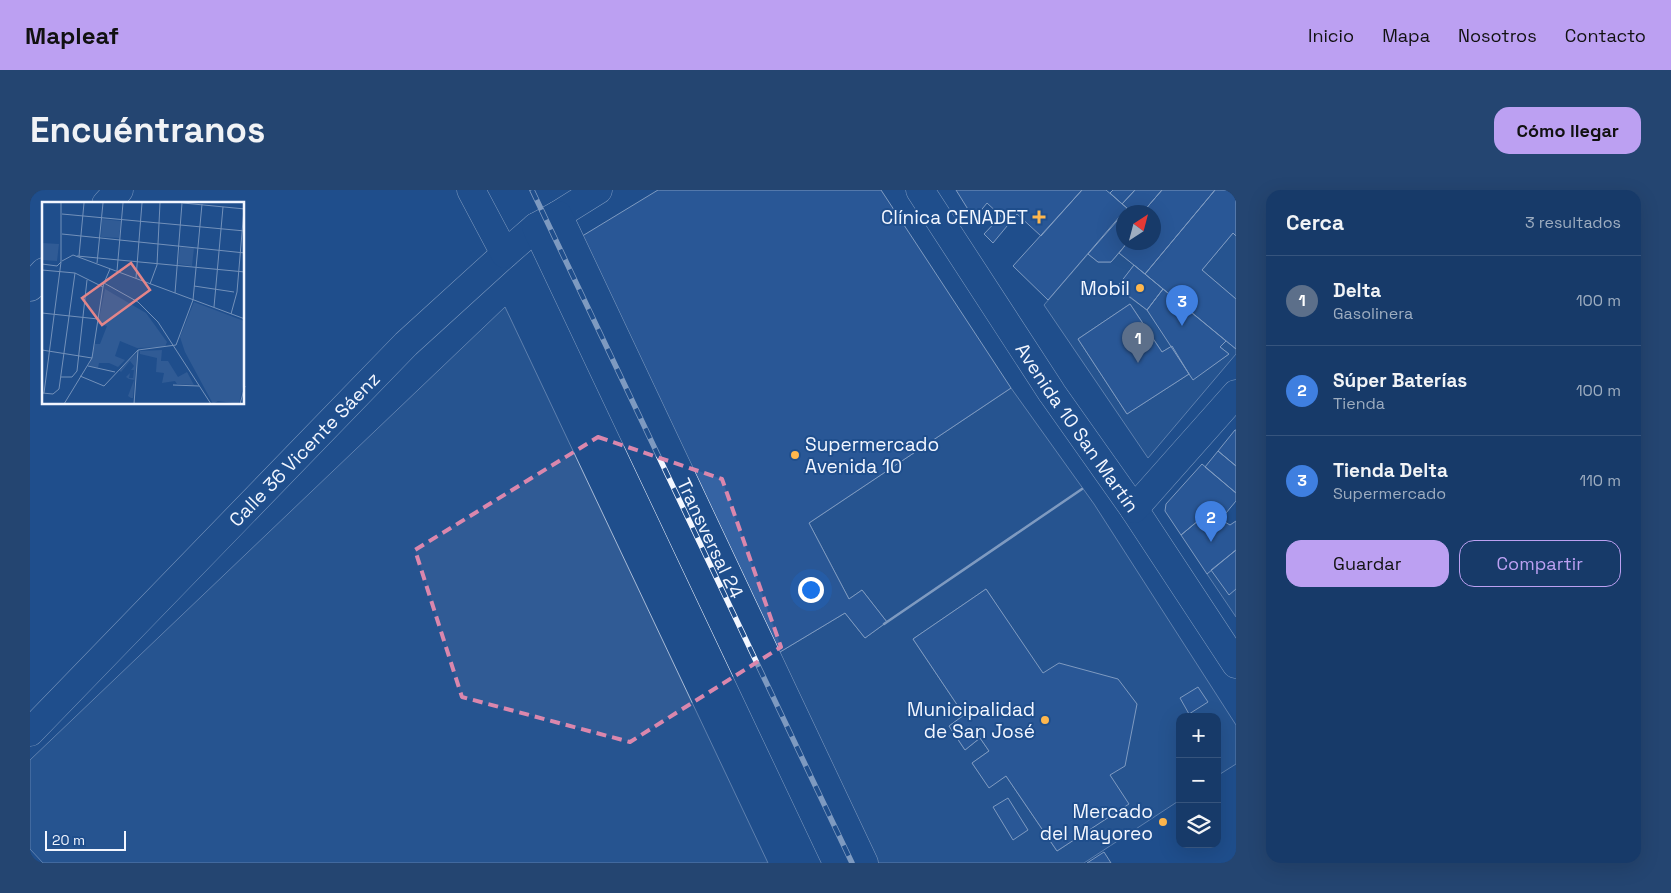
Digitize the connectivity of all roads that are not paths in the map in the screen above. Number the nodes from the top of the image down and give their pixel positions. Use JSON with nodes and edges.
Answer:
{"nodes":[{"id":1,"x":119,"y":190,"type":"edge"},
{"id":2,"x":471,"y":190,"type":"edge"},
{"id":3,"x":598,"y":190,"type":"edge"},
{"id":4,"x":920,"y":190,"type":"edge"},
{"id":5,"x":108,"y":202,"type":"edge"},
{"id":6,"x":547,"y":221,"type":"junction"},
{"id":7,"x":505,"y":254,"type":"junction"},
{"id":8,"x":42,"y":274,"type":"edge"},
{"id":9,"x":30,"y":287,"type":"edge"},
{"id":10,"x":1236,"y":394,"type":"edge"},
{"id":11,"x":1134,"y":510,"type":"junction"},
{"id":12,"x":1236,"y":664,"type":"edge"},
{"id":13,"x":35,"y":718,"type":"edge"},
{"id":14,"x":837,"y":863,"type":"edge"},
{"id":15,"x":864,"y":863,"type":"edge"}],
"edges":[{"from":1,"to":5,"type":"main road"},
{"from":2,"to":7,"type":"main road"},
{"from":3,"to":6,"type":"main road","name":"Calle 36 Vicente Sáenz"},
{"from":4,"to":11,"type":"main road","name":"Avenida 10 San Martín"},
{"from":6,"to":7,"type":"main road","name":"Calle 36 Vicente Sáenz"},
{"from":6,"to":14,"type":"main road","name":"Transversal 24"},
{"from":6,"to":15,"type":"main road","name":"Transversal 24"},
{"from":7,"to":13,"type":"main road","name":"Calle 36 Vicente Sáenz"},
{"from":8,"to":9,"type":"main road"},
{"from":10,"to":11,"type":"main road"},
{"from":11,"to":12,"type":"main road","name":"Avenida 10 San Martín"}]}
